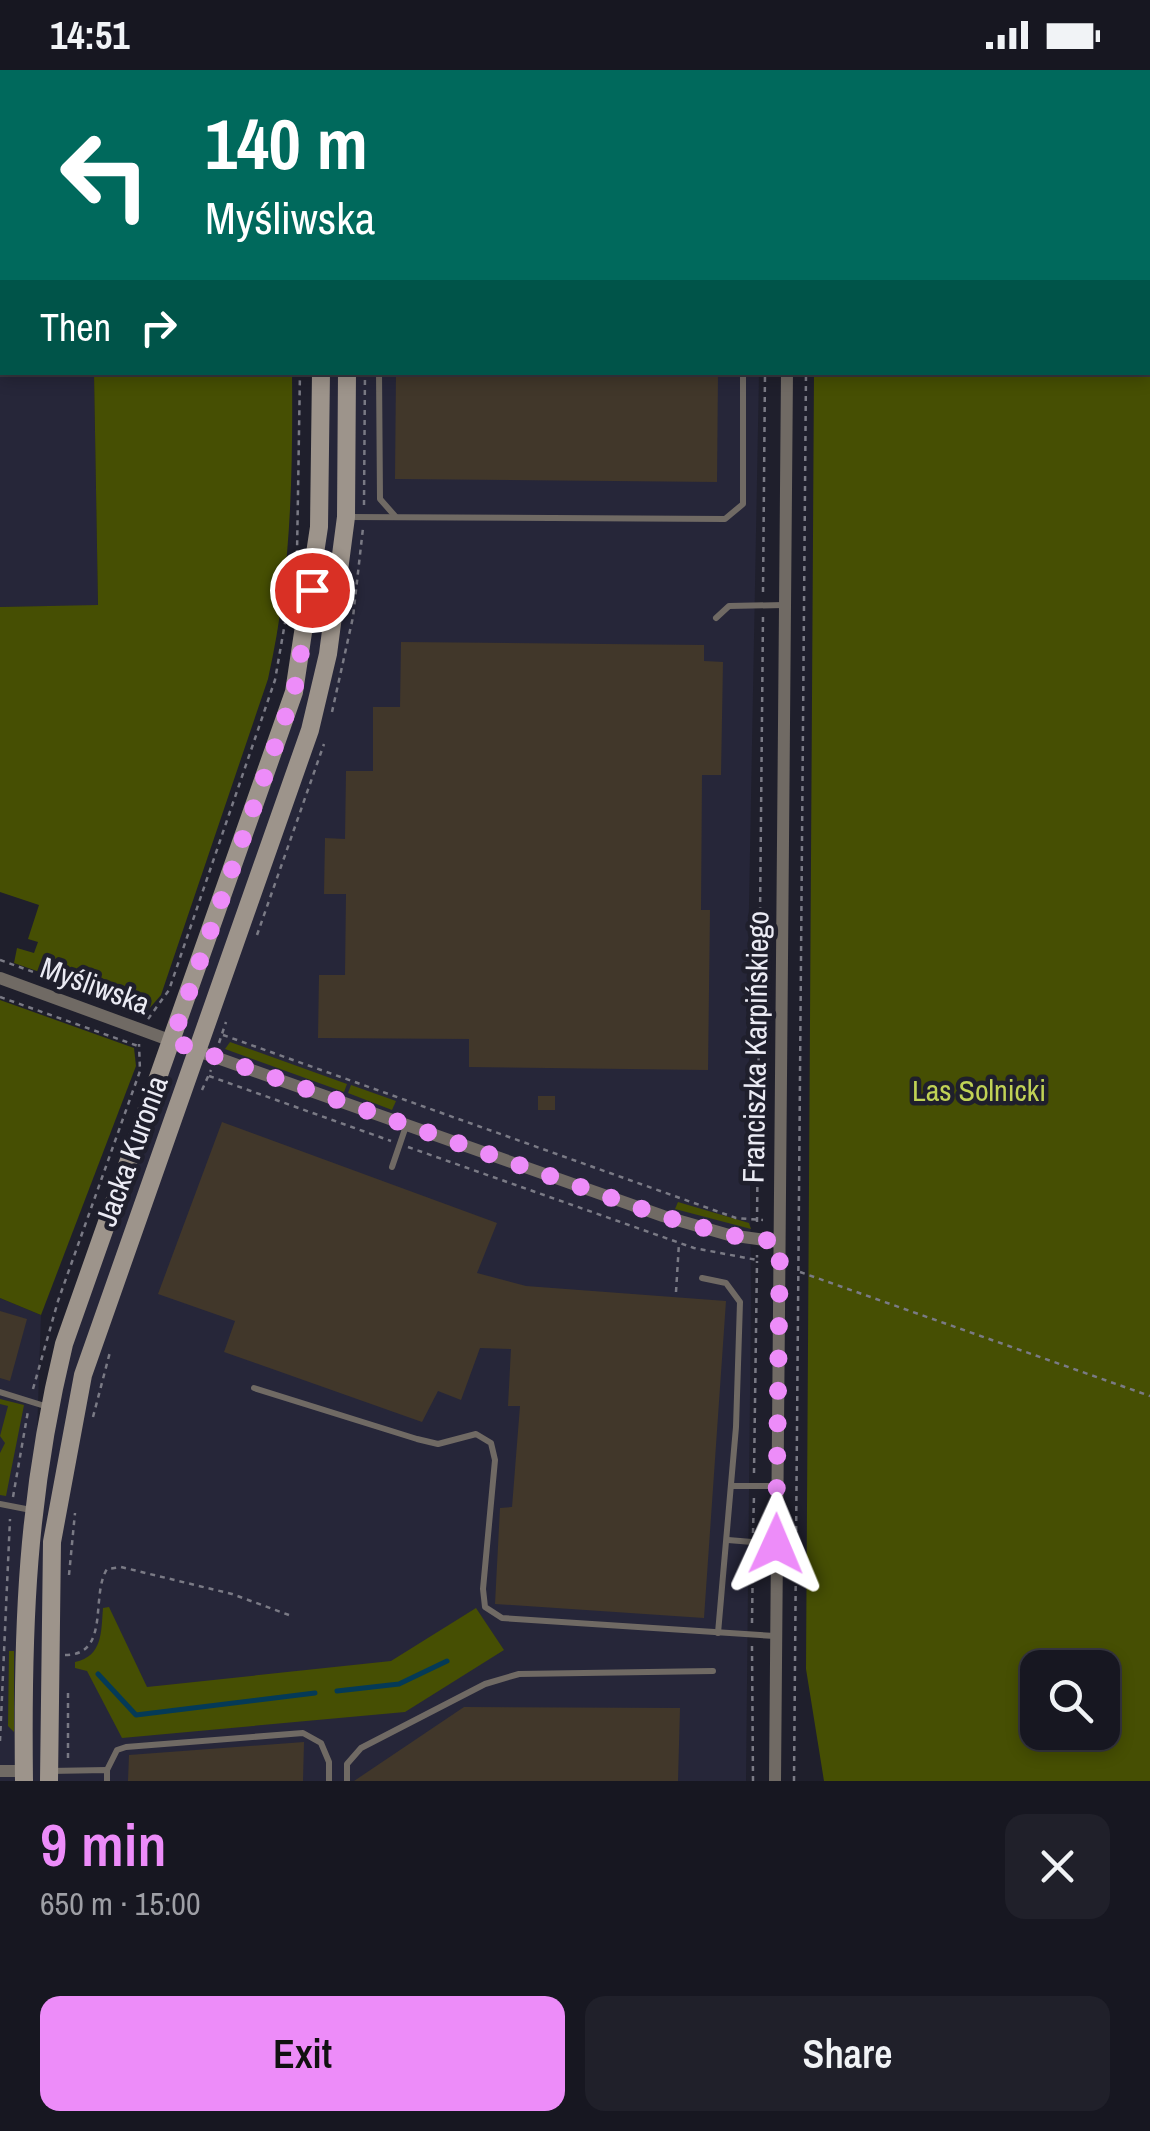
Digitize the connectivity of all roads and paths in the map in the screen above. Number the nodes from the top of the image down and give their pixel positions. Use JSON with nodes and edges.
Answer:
{"nodes":[{"id":1,"x":300,"y":375,"type":"edge"},
{"id":2,"x":321,"y":375,"type":"edge"},
{"id":3,"x":347,"y":375,"type":"edge"},
{"id":4,"x":379,"y":375,"type":"edge"},
{"id":5,"x":743,"y":375,"type":"edge"},
{"id":6,"x":764,"y":375,"type":"edge"},
{"id":7,"x":787,"y":375,"type":"edge"},
{"id":8,"x":806,"y":375,"type":"edge"},
{"id":9,"x":396,"y":516,"type":"junction"},
{"id":10,"x":346,"y":517,"type":"junction"},
{"id":11,"x":785,"y":604,"type":"junction"},
{"id":12,"x":763,"y":605,"type":"junction"},
{"id":13,"x":716,"y":618,"type":"dead end"},
{"id":14,"x":0,"y":960,"type":"edge"},
{"id":15,"x":0,"y":978,"type":"edge"},
{"id":16,"x":0,"y":997,"type":"edge"},
{"id":17,"x":222,"y":1034,"type":"dead end"},
{"id":18,"x":172,"y":1041,"type":"junction"},
{"id":19,"x":139,"y":1046,"type":"dead end"},
{"id":20,"x":198,"y":1051,"type":"junction"},
{"id":21,"x":209,"y":1076,"type":"dead end"},
{"id":22,"x":406,"y":1124,"type":"junction"},
{"id":23,"x":400,"y":1144,"type":"junction"},
{"id":24,"x":392,"y":1168,"type":"dead end"},
{"id":25,"x":757,"y":1220,"type":"junction"},
{"id":26,"x":779,"y":1220,"type":"junction"},
{"id":27,"x":756,"y":1239,"type":"junction"},
{"id":28,"x":780,"y":1242,"type":"junction"},
{"id":29,"x":679,"y":1243,"type":"junction"},
{"id":30,"x":757,"y":1260,"type":"junction"},
{"id":31,"x":799,"y":1271,"type":"junction"},
{"id":32,"x":778,"y":1272,"type":"junction"},
{"id":33,"x":702,"y":1278,"type":"dead end"},
{"id":34,"x":676,"y":1292,"type":"dead end"},
{"id":35,"x":111,"y":1346,"type":"dead end"},
{"id":36,"x":254,"y":1388,"type":"dead end"},
{"id":37,"x":1150,"y":1390,"type":"edge"},
{"id":38,"x":0,"y":1392,"type":"edge"},
{"id":39,"x":1142,"y":1393,"type":"junction"},
{"id":40,"x":1150,"y":1396,"type":"edge"},
{"id":41,"x":49,"y":1407,"type":"junction"},
{"id":42,"x":92,"y":1419,"type":"dead end"},
{"id":43,"x":732,"y":1486,"type":"junction"},
{"id":44,"x":777,"y":1486,"type":"junction"},
{"id":45,"x":754,"y":1487,"type":"junction"},
{"id":46,"x":0,"y":1504,"type":"edge"},
{"id":47,"x":76,"y":1505,"type":"dead end"},
{"id":48,"x":31,"y":1510,"type":"junction"},
{"id":49,"x":728,"y":1540,"type":"junction"},
{"id":50,"x":753,"y":1542,"type":"junction"},
{"id":51,"x":776,"y":1544,"type":"junction"},
{"id":52,"x":68,"y":1588,"type":"dead end"},
{"id":53,"x":288,"y":1615,"type":"dead end"},
{"id":54,"x":718,"y":1633,"type":"junction"},
{"id":55,"x":752,"y":1635,"type":"junction"},
{"id":56,"x":776,"y":1636,"type":"junction"},
{"id":57,"x":68,"y":1639,"type":"dead end"},
{"id":58,"x":58,"y":1655,"type":"junction"},
{"id":59,"x":713,"y":1671,"type":"dead end"},
{"id":60,"x":68,"y":1689,"type":"dead end"},
{"id":61,"x":107,"y":1770,"type":"junction"},
{"id":62,"x":0,"y":1771,"type":"edge"},
{"id":63,"x":55,"y":1775,"type":"edge"},
{"id":64,"x":24,"y":1776,"type":"edge"},
{"id":65,"x":107,"y":1781,"type":"edge"},
{"id":66,"x":329,"y":1781,"type":"edge"},
{"id":67,"x":347,"y":1781,"type":"edge"},
{"id":68,"x":753,"y":1781,"type":"edge"},
{"id":69,"x":775,"y":1781,"type":"edge"},
{"id":70,"x":794,"y":1781,"type":"edge"}],
"edges":[{"from":1,"to":14,"type":"path"},
{"from":2,"to":18,"type":"main road","name":"Jacka Kuronia"},
{"from":3,"to":10,"type":"main road","name":"Jacka Kuronia"},
{"from":4,"to":9,"type":"lane"},
{"from":5,"to":9,"type":"lane"},
{"from":6,"to":12,"type":"path"},
{"from":7,"to":11,"type":"street","name":"Franciszka Karpińskiego"},
{"from":8,"to":31,"type":"path"},
{"from":9,"to":10,"type":"lane"},
{"from":10,"to":20,"type":"main road","name":"Jacka Kuronia"},
{"from":11,"to":12,"type":"lane"},
{"from":11,"to":26,"type":"street","name":"Franciszka Karpińskiego"},
{"from":12,"to":13,"type":"lane"},
{"from":12,"to":25,"type":"path"},
{"from":15,"to":18,"type":"street","name":"Myśliwska"},
{"from":16,"to":19,"type":"path"},
{"from":17,"to":25,"type":"path"},
{"from":18,"to":20,"type":"main road"},
{"from":18,"to":41,"type":"main road","name":"Jacka Kuronia"},
{"from":20,"to":22,"type":"street"},
{"from":20,"to":58,"type":"main road","name":"Jacka Kuronia"},
{"from":21,"to":23,"type":"path"},
{"from":22,"to":23,"type":"lane"},
{"from":22,"to":27,"type":"street"},
{"from":23,"to":24,"type":"lane"},
{"from":23,"to":29,"type":"path"},
{"from":25,"to":26,"type":"path"},
{"from":25,"to":27,"type":"path"},
{"from":26,"to":28,"type":"street","name":"Franciszka Karpińskiego"},
{"from":27,"to":28,"type":"street"},
{"from":27,"to":30,"type":"path"},
{"from":28,"to":32,"type":"street","name":"Franciszka Karpińskiego"},
{"from":29,"to":30,"type":"path"},
{"from":29,"to":34,"type":"path"},
{"from":30,"to":45,"type":"path"},
{"from":31,"to":32,"type":"path"},
{"from":31,"to":39,"type":"path"},
{"from":31,"to":70,"type":"path"},
{"from":32,"to":44,"type":"street","name":"Franciszka Karpińskiego"},
{"from":33,"to":43,"type":"lane"},
{"from":35,"to":42,"type":"path"},
{"from":36,"to":54,"type":"lane"},
{"from":37,"to":39,"type":"path"},
{"from":38,"to":41,"type":"lane"},
{"from":39,"to":40,"type":"path"},
{"from":41,"to":48,"type":"main road","name":"Jacka Kuronia"},
{"from":43,"to":45,"type":"lane"},
{"from":43,"to":49,"type":"lane"},
{"from":44,"to":45,"type":"lane"},
{"from":44,"to":51,"type":"street","name":"Franciszka Karpińskiego"},
{"from":45,"to":50,"type":"path"},
{"from":46,"to":48,"type":"lane"},
{"from":47,"to":52,"type":"path"},
{"from":48,"to":64,"type":"main road","name":"Jacka Kuronia"},
{"from":49,"to":50,"type":"lane"},
{"from":49,"to":54,"type":"lane"},
{"from":50,"to":51,"type":"lane"},
{"from":50,"to":55,"type":"path"},
{"from":51,"to":56,"type":"street","name":"Franciszka Karpińskiego"},
{"from":53,"to":58,"type":"path"},
{"from":54,"to":55,"type":"lane"},
{"from":55,"to":56,"type":"lane"},
{"from":55,"to":68,"type":"path"},
{"from":56,"to":69,"type":"street","name":"Franciszka Karpińskiego"},
{"from":57,"to":58,"type":"path"},
{"from":58,"to":63,"type":"main road","name":"Jacka Kuronia"},
{"from":59,"to":67,"type":"lane"},
{"from":60,"to":63,"type":"path"},
{"from":61,"to":63,"type":"lane"},
{"from":61,"to":65,"type":"lane"},
{"from":61,"to":66,"type":"lane"},
{"from":62,"to":64,"type":"street"},
{"from":63,"to":64,"type":"main road"}]}
